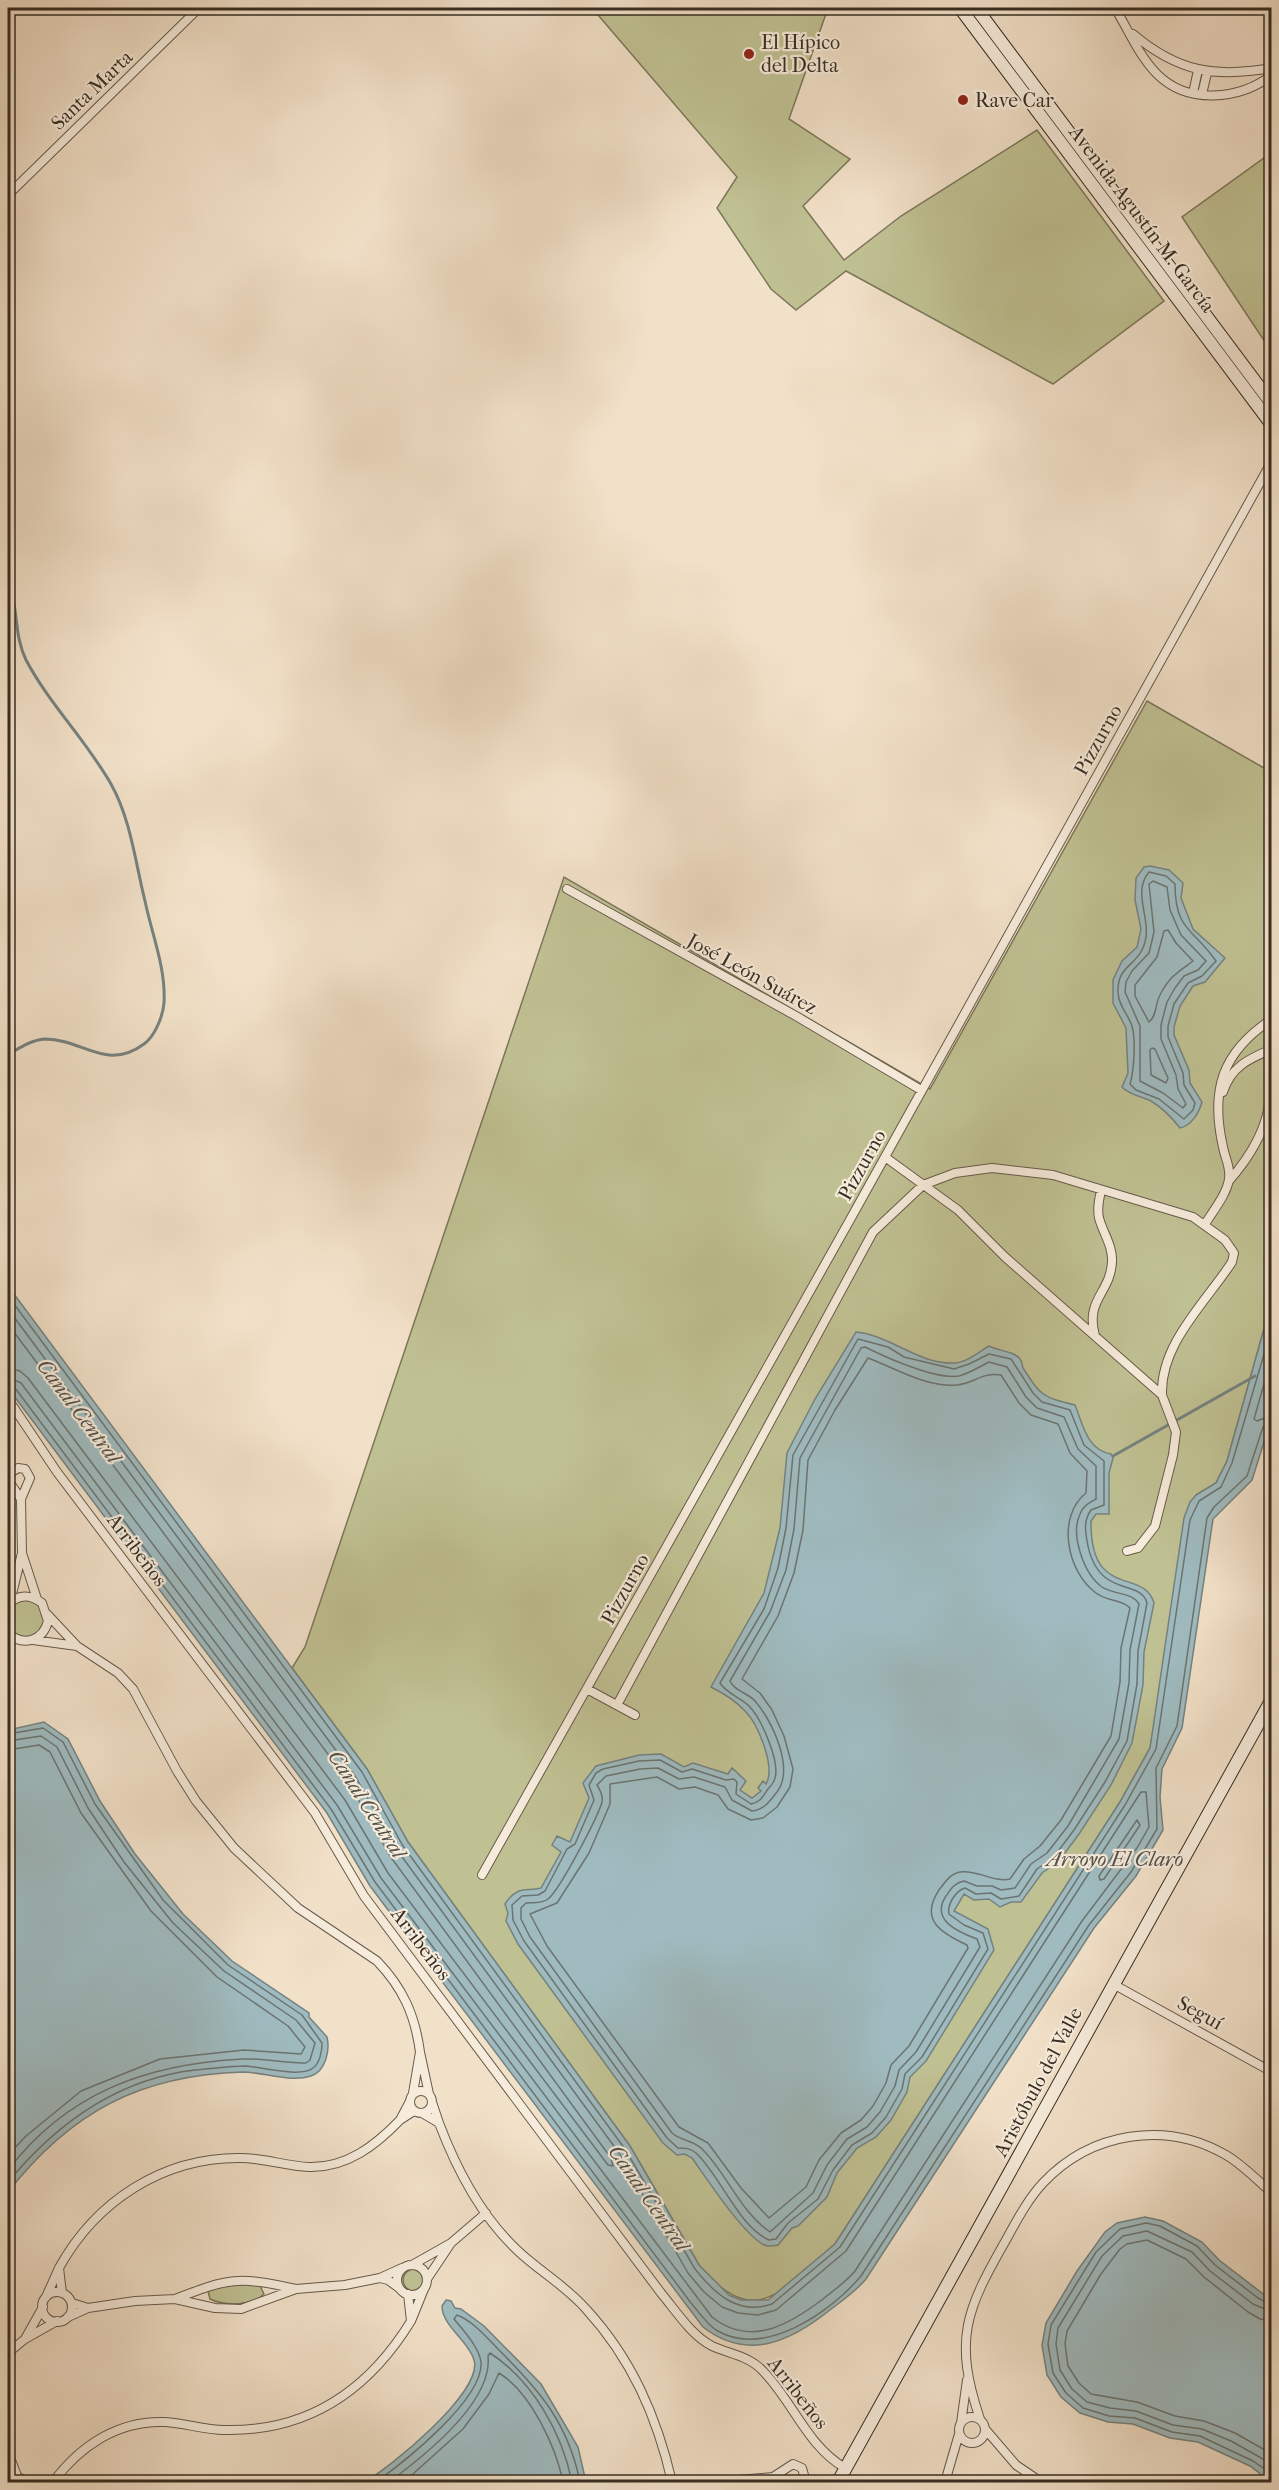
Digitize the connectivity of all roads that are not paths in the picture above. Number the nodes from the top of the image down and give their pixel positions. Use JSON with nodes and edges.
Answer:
{"nodes":[{"id":1,"x":199,"y":8,"type":"edge"},
{"id":2,"x":960,"y":8,"type":"edge"},
{"id":3,"x":976,"y":8,"type":"edge"},
{"id":4,"x":1115,"y":8,"type":"edge"},
{"id":5,"x":1130,"y":31,"type":"junction"},
{"id":6,"x":1272,"y":68,"type":"edge"},
{"id":7,"x":1203,"y":71,"type":"junction"},
{"id":8,"x":1272,"y":75,"type":"edge"},
{"id":9,"x":1198,"y":93,"type":"junction"},
{"id":10,"x":8,"y":195,"type":"edge"},
{"id":11,"x":1272,"y":405,"type":"edge"},
{"id":12,"x":1272,"y":425,"type":"edge"},
{"id":13,"x":1270,"y":466,"type":"edge"},
{"id":14,"x":567,"y":889,"type":"dead end"},
{"id":15,"x":1272,"y":1019,"type":"edge"},
{"id":16,"x":1272,"y":1049,"type":"edge"},
{"id":17,"x":1272,"y":1059,"type":"edge"},
{"id":18,"x":921,"y":1090,"type":"junction"},
{"id":19,"x":1218,"y":1109,"type":"junction"},
{"id":20,"x":885,"y":1157,"type":"junction"},
{"id":21,"x":1229,"y":1180,"type":"junction"},
{"id":22,"x":923,"y":1185,"type":"junction"},
{"id":23,"x":1101,"y":1191,"type":"junction"},
{"id":24,"x":1205,"y":1224,"type":"junction"},
{"id":25,"x":1095,"y":1336,"type":"junction"},
{"id":26,"x":1162,"y":1395,"type":"junction"},
{"id":27,"x":8,"y":1399,"type":"edge"},
{"id":28,"x":21,"y":1499,"type":"dead end"},
{"id":29,"x":1127,"y":1551,"type":"dead end"},
{"id":30,"x":22,"y":1553,"type":"junction"},
{"id":31,"x":37,"y":1599,"type":"junction"},
{"id":32,"x":9,"y":1603,"type":"edge"},
{"id":33,"x":47,"y":1614,"type":"junction"},
{"id":34,"x":8,"y":1633,"type":"edge"},
{"id":35,"x":32,"y":1640,"type":"junction"},
{"id":36,"x":19,"y":1641,"type":"junction"},
{"id":37,"x":8,"y":1642,"type":"edge"},
{"id":38,"x":77,"y":1646,"type":"junction"},
{"id":39,"x":587,"y":1689,"type":"junction"},
{"id":40,"x":1272,"y":1699,"type":"edge"},
{"id":41,"x":617,"y":1704,"type":"junction"},
{"id":42,"x":634,"y":1715,"type":"dead end"},
{"id":43,"x":482,"y":1875,"type":"dead end"},
{"id":44,"x":1113,"y":1984,"type":"junction"},
{"id":45,"x":420,"y":2052,"type":"junction"},
{"id":46,"x":1272,"y":2072,"type":"edge"},
{"id":47,"x":411,"y":2097,"type":"junction"},
{"id":48,"x":430,"y":2098,"type":"junction"},
{"id":49,"x":418,"y":2112,"type":"junction"},
{"id":50,"x":400,"y":2120,"type":"junction"},
{"id":51,"x":438,"y":2122,"type":"junction"},
{"id":52,"x":1272,"y":2193,"type":"edge"},
{"id":53,"x":486,"y":2213,"type":"junction"},
{"id":54,"x":451,"y":2243,"type":"junction"},
{"id":55,"x":412,"y":2265,"type":"junction"},
{"id":56,"x":59,"y":2268,"type":"junction"},
{"id":57,"x":403,"y":2268,"type":"junction"},
{"id":58,"x":380,"y":2278,"type":"junction"},
{"id":59,"x":427,"y":2278,"type":"junction"},
{"id":60,"x":259,"y":2282,"type":"junction"},
{"id":61,"x":205,"y":2287,"type":"junction"},
{"id":62,"x":296,"y":2289,"type":"junction"},
{"id":63,"x":424,"y":2289,"type":"junction"},
{"id":64,"x":405,"y":2292,"type":"junction"},
{"id":65,"x":62,"y":2293,"type":"junction"},
{"id":66,"x":46,"y":2297,"type":"junction"},
{"id":67,"x":175,"y":2299,"type":"junction"},
{"id":68,"x":72,"y":2303,"type":"junction"},
{"id":69,"x":263,"y":2303,"type":"junction"},
{"id":70,"x":43,"y":2306,"type":"junction"},
{"id":71,"x":207,"y":2306,"type":"junction"},
{"id":72,"x":88,"y":2308,"type":"junction"},
{"id":73,"x":68,"y":2318,"type":"junction"},
{"id":74,"x":411,"y":2321,"type":"junction"},
{"id":75,"x":57,"y":2322,"type":"junction"},
{"id":76,"x":25,"y":2339,"type":"junction"},
{"id":77,"x":8,"y":2353,"type":"edge"},
{"id":78,"x":967,"y":2376,"type":"junction"},
{"id":79,"x":980,"y":2419,"type":"junction"},
{"id":80,"x":961,"y":2423,"type":"junction"},
{"id":81,"x":986,"y":2430,"type":"junction"},
{"id":82,"x":959,"y":2434,"type":"junction"},
{"id":83,"x":974,"y":2443,"type":"junction"},
{"id":84,"x":8,"y":2452,"type":"edge"},
{"id":85,"x":1004,"y":2452,"type":"junction"},
{"id":86,"x":952,"y":2463,"type":"junction"},
{"id":87,"x":845,"y":2468,"type":"junction"},
{"id":88,"x":773,"y":2477,"type":"junction"},
{"id":89,"x":18,"y":2479,"type":"edge"},
{"id":90,"x":26,"y":2482,"type":"edge"},
{"id":91,"x":52,"y":2482,"type":"edge"},
{"id":92,"x":672,"y":2482,"type":"edge"},
{"id":93,"x":715,"y":2482,"type":"edge"},
{"id":94,"x":783,"y":2482,"type":"edge"},
{"id":95,"x":802,"y":2482,"type":"edge"},
{"id":96,"x":838,"y":2482,"type":"edge"},
{"id":97,"x":945,"y":2482,"type":"edge"},
{"id":98,"x":1041,"y":2482,"type":"edge"}],
"edges":[{"from":1,"to":10,"type":"street","name":"Santa Marta"},
{"from":2,"to":12,"type":"main road","name":"Avenida Agustín M. García"},
{"from":3,"to":11,"type":"main road","name":"Avenida Agustín M. García"},
{"from":4,"to":5,"type":"street"},
{"from":5,"to":7,"type":"street"},
{"from":5,"to":9,"type":"street"},
{"from":6,"to":7,"type":"street"},
{"from":7,"to":9,"type":"street"},
{"from":8,"to":9,"type":"street"},
{"from":13,"to":18,"type":"street","name":"Pizzurno"},
{"from":14,"to":18,"type":"street","name":"José León Suárez"},
{"from":15,"to":19,"type":"street"},
{"from":16,"to":19,"type":"street"},
{"from":17,"to":21,"type":"street"},
{"from":18,"to":20,"type":"street","name":"Pizzurno"},
{"from":19,"to":21,"type":"street"},
{"from":20,"to":22,"type":"street"},
{"from":20,"to":39,"type":"street","name":"Pizzurno"},
{"from":21,"to":24,"type":"street"},
{"from":22,"to":23,"type":"street"},
{"from":22,"to":25,"type":"street"},
{"from":22,"to":41,"type":"street"},
{"from":23,"to":24,"type":"street"},
{"from":23,"to":25,"type":"street"},
{"from":24,"to":26,"type":"street"},
{"from":25,"to":26,"type":"street"},
{"from":26,"to":29,"type":"street"},
{"from":27,"to":87,"type":"street","name":"Arribeños"},
{"from":28,"to":30,"type":"street"},
{"from":30,"to":31,"type":"street"},
{"from":30,"to":32,"type":"street"},
{"from":31,"to":32,"type":"street"},
{"from":31,"to":33,"type":"street"},
{"from":33,"to":35,"type":"street"},
{"from":33,"to":38,"type":"street"},
{"from":34,"to":36,"type":"street"},
{"from":35,"to":36,"type":"street"},
{"from":35,"to":38,"type":"street"},
{"from":36,"to":37,"type":"street"},
{"from":38,"to":45,"type":"street"},
{"from":39,"to":41,"type":"street"},
{"from":39,"to":43,"type":"street","name":"Pizzurno"},
{"from":40,"to":44,"type":"main road","name":"Aristóbulo del Valle"},
{"from":41,"to":42,"type":"street"},
{"from":44,"to":46,"type":"street","name":"Seguí"},
{"from":44,"to":87,"type":"main road","name":"Aristóbulo del Valle"},
{"from":45,"to":47,"type":"street"},
{"from":45,"to":48,"type":"street"},
{"from":47,"to":48,"type":"street"},
{"from":47,"to":49,"type":"street"},
{"from":47,"to":50,"type":"street"},
{"from":48,"to":49,"type":"street"},
{"from":48,"to":51,"type":"street"},
{"from":49,"to":50,"type":"street"},
{"from":49,"to":51,"type":"street"},
{"from":50,"to":56,"type":"street"},
{"from":51,"to":53,"type":"street"},
{"from":52,"to":78,"type":"street"},
{"from":53,"to":54,"type":"street"},
{"from":53,"to":92,"type":"street"},
{"from":54,"to":55,"type":"street"},
{"from":54,"to":59,"type":"street"},
{"from":55,"to":57,"type":"street"},
{"from":55,"to":59,"type":"street"},
{"from":56,"to":65,"type":"street"},
{"from":56,"to":66,"type":"street"},
{"from":57,"to":58,"type":"street"},
{"from":57,"to":64,"type":"street"},
{"from":58,"to":62,"type":"street"},
{"from":58,"to":64,"type":"street"},
{"from":59,"to":63,"type":"street"},
{"from":60,"to":61,"type":"street"},
{"from":60,"to":62,"type":"street"},
{"from":60,"to":69,"type":"street"},
{"from":61,"to":67,"type":"street"},
{"from":61,"to":71,"type":"street"},
{"from":62,"to":69,"type":"street"},
{"from":63,"to":64,"type":"street"},
{"from":63,"to":74,"type":"street"},
{"from":64,"to":74,"type":"street"},
{"from":65,"to":66,"type":"street"},
{"from":65,"to":68,"type":"street"},
{"from":66,"to":70,"type":"street"},
{"from":67,"to":71,"type":"street"},
{"from":67,"to":72,"type":"street"},
{"from":68,"to":72,"type":"street"},
{"from":68,"to":73,"type":"street"},
{"from":69,"to":71,"type":"street"},
{"from":70,"to":75,"type":"street"},
{"from":70,"to":76,"type":"street"},
{"from":72,"to":73,"type":"street"},
{"from":73,"to":75,"type":"street"},
{"from":74,"to":91,"type":"street"},
{"from":75,"to":76,"type":"street"},
{"from":76,"to":77,"type":"street"},
{"from":78,"to":79,"type":"street"},
{"from":78,"to":80,"type":"street"},
{"from":79,"to":80,"type":"street"},
{"from":79,"to":81,"type":"street"},
{"from":80,"to":82,"type":"street"},
{"from":81,"to":83,"type":"street"},
{"from":81,"to":85,"type":"street"},
{"from":82,"to":83,"type":"street"},
{"from":82,"to":86,"type":"street"},
{"from":83,"to":85,"type":"street"},
{"from":83,"to":86,"type":"street"},
{"from":84,"to":89,"type":"street"},
{"from":85,"to":98,"type":"street"},
{"from":86,"to":97,"type":"street"},
{"from":87,"to":96,"type":"main road","name":"Aristóbulo del Valle"},
{"from":88,"to":93,"type":"street"},
{"from":88,"to":94,"type":"street"},
{"from":88,"to":95,"type":"street"},
{"from":89,"to":90,"type":"street"}]}
